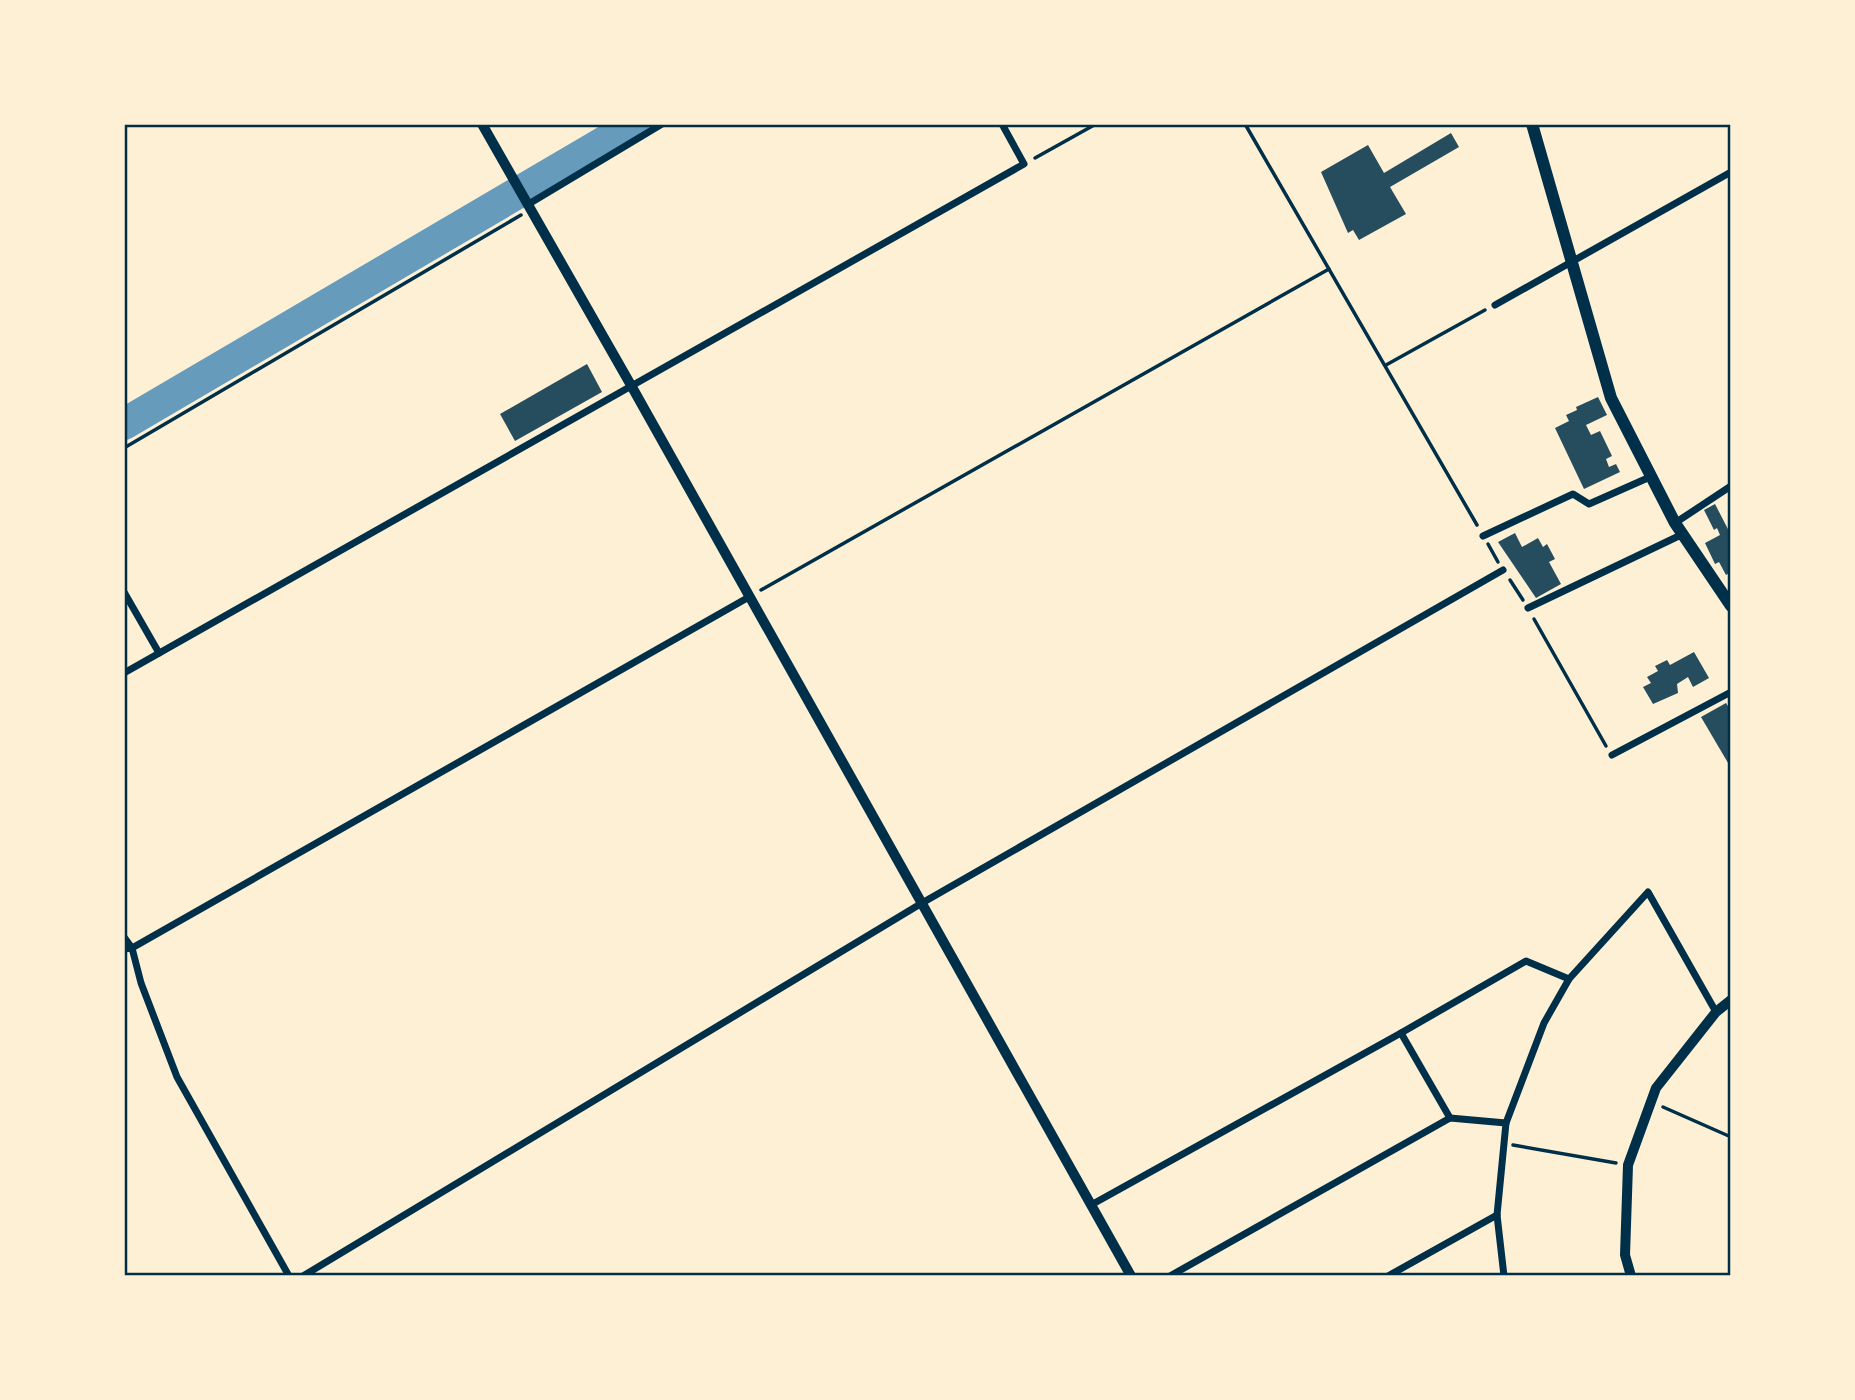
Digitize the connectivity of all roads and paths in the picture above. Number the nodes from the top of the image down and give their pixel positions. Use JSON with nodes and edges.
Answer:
{"nodes":[{"id":1,"x":482,"y":124,"type":"edge"},
{"id":2,"x":662,"y":124,"type":"edge"},
{"id":3,"x":1002,"y":124,"type":"edge"},
{"id":4,"x":1096,"y":124,"type":"edge"},
{"id":5,"x":1245,"y":124,"type":"edge"},
{"id":6,"x":1532,"y":124,"type":"edge"},
{"id":7,"x":1024,"y":164,"type":"junction"},
{"id":8,"x":1731,"y":172,"type":"edge"},
{"id":9,"x":527,"y":204,"type":"junction"},
{"id":10,"x":1571,"y":260,"type":"junction"},
{"id":11,"x":1329,"y":270,"type":"junction"},
{"id":12,"x":1495,"y":305,"type":"joint"},
{"id":13,"x":1386,"y":365,"type":"junction"},
{"id":14,"x":632,"y":387,"type":"junction"},
{"id":15,"x":124,"y":448,"type":"edge"},
{"id":16,"x":1650,"y":477,"type":"junction"},
{"id":17,"x":1731,"y":486,"type":"edge"},
{"id":18,"x":1679,"y":528,"type":"junction"},
{"id":19,"x":1483,"y":536,"type":"junction"},
{"id":20,"x":1503,"y":570,"type":"junction"},
{"id":21,"x":124,"y":592,"type":"edge"},
{"id":22,"x":750,"y":597,"type":"junction"},
{"id":23,"x":1731,"y":606,"type":"edge"},
{"id":24,"x":1528,"y":608,"type":"junction"},
{"id":25,"x":159,"y":653,"type":"junction"},
{"id":26,"x":124,"y":673,"type":"edge"},
{"id":27,"x":1731,"y":692,"type":"edge"},
{"id":28,"x":1612,"y":755,"type":"joint"},
{"id":29,"x":922,"y":903,"type":"junction"},
{"id":30,"x":124,"y":937,"type":"edge"},
{"id":31,"x":128,"y":948,"type":"edge"},
{"id":32,"x":1569,"y":979,"type":"junction"},
{"id":33,"x":1731,"y":1000,"type":"edge"},
{"id":34,"x":1716,"y":1012,"type":"junction"},
{"id":35,"x":1401,"y":1033,"type":"junction"},
{"id":36,"x":1651,"y":1102,"type":"junction"},
{"id":37,"x":1450,"y":1118,"type":"junction"},
{"id":38,"x":1506,"y":1124,"type":"junction"},
{"id":39,"x":1731,"y":1137,"type":"edge"},
{"id":40,"x":1504,"y":1144,"type":"junction"},
{"id":41,"x":1629,"y":1165,"type":"junction"},
{"id":42,"x":1091,"y":1205,"type":"junction"},
{"id":43,"x":1497,"y":1215,"type":"junction"},
{"id":44,"x":289,"y":1276,"type":"edge"},
{"id":45,"x":303,"y":1276,"type":"edge"},
{"id":46,"x":1131,"y":1276,"type":"edge"},
{"id":47,"x":1170,"y":1276,"type":"edge"},
{"id":48,"x":1388,"y":1276,"type":"edge"},
{"id":49,"x":1504,"y":1276,"type":"edge"},
{"id":50,"x":1631,"y":1276,"type":"edge"}],
"edges":[{"from":1,"to":9,"type":"street"},
{"from":2,"to":9,"type":"street"},
{"from":3,"to":7,"type":"street"},
{"from":4,"to":7,"type":"path"},
{"from":5,"to":11,"type":"path"},
{"from":6,"to":10,"type":"main road"},
{"from":7,"to":14,"type":"street"},
{"from":8,"to":10,"type":"street"},
{"from":9,"to":14,"type":"street"},
{"from":9,"to":15,"type":"path"},
{"from":10,"to":12,"type":"street"},
{"from":10,"to":16,"type":"main road"},
{"from":11,"to":13,"type":"path"},
{"from":11,"to":22,"type":"path"},
{"from":12,"to":13,"type":"path"},
{"from":13,"to":19,"type":"path"},
{"from":14,"to":22,"type":"street"},
{"from":14,"to":25,"type":"street"},
{"from":16,"to":18,"type":"main road"},
{"from":16,"to":19,"type":"street"},
{"from":17,"to":18,"type":"street"},
{"from":18,"to":23,"type":"main road"},
{"from":18,"to":24,"type":"street"},
{"from":19,"to":20,"type":"path"},
{"from":20,"to":24,"type":"path"},
{"from":20,"to":29,"type":"street"},
{"from":21,"to":25,"type":"street"},
{"from":22,"to":29,"type":"street"},
{"from":22,"to":31,"type":"street"},
{"from":24,"to":28,"type":"path"},
{"from":25,"to":26,"type":"street"},
{"from":27,"to":28,"type":"street"},
{"from":29,"to":42,"type":"street"},
{"from":29,"to":45,"type":"street"},
{"from":30,"to":31,"type":"street"},
{"from":31,"to":44,"type":"street"},
{"from":32,"to":34,"type":"street"},
{"from":32,"to":35,"type":"street"},
{"from":32,"to":38,"type":"street"},
{"from":33,"to":34,"type":"street"},
{"from":34,"to":36,"type":"street"},
{"from":35,"to":37,"type":"street"},
{"from":35,"to":42,"type":"street"},
{"from":36,"to":39,"type":"path"},
{"from":36,"to":41,"type":"street"},
{"from":37,"to":38,"type":"street"},
{"from":37,"to":47,"type":"street"},
{"from":38,"to":40,"type":"street"},
{"from":40,"to":41,"type":"path"},
{"from":40,"to":43,"type":"street"},
{"from":41,"to":50,"type":"street"},
{"from":42,"to":46,"type":"street"},
{"from":43,"to":48,"type":"street"},
{"from":43,"to":49,"type":"street"}]}
